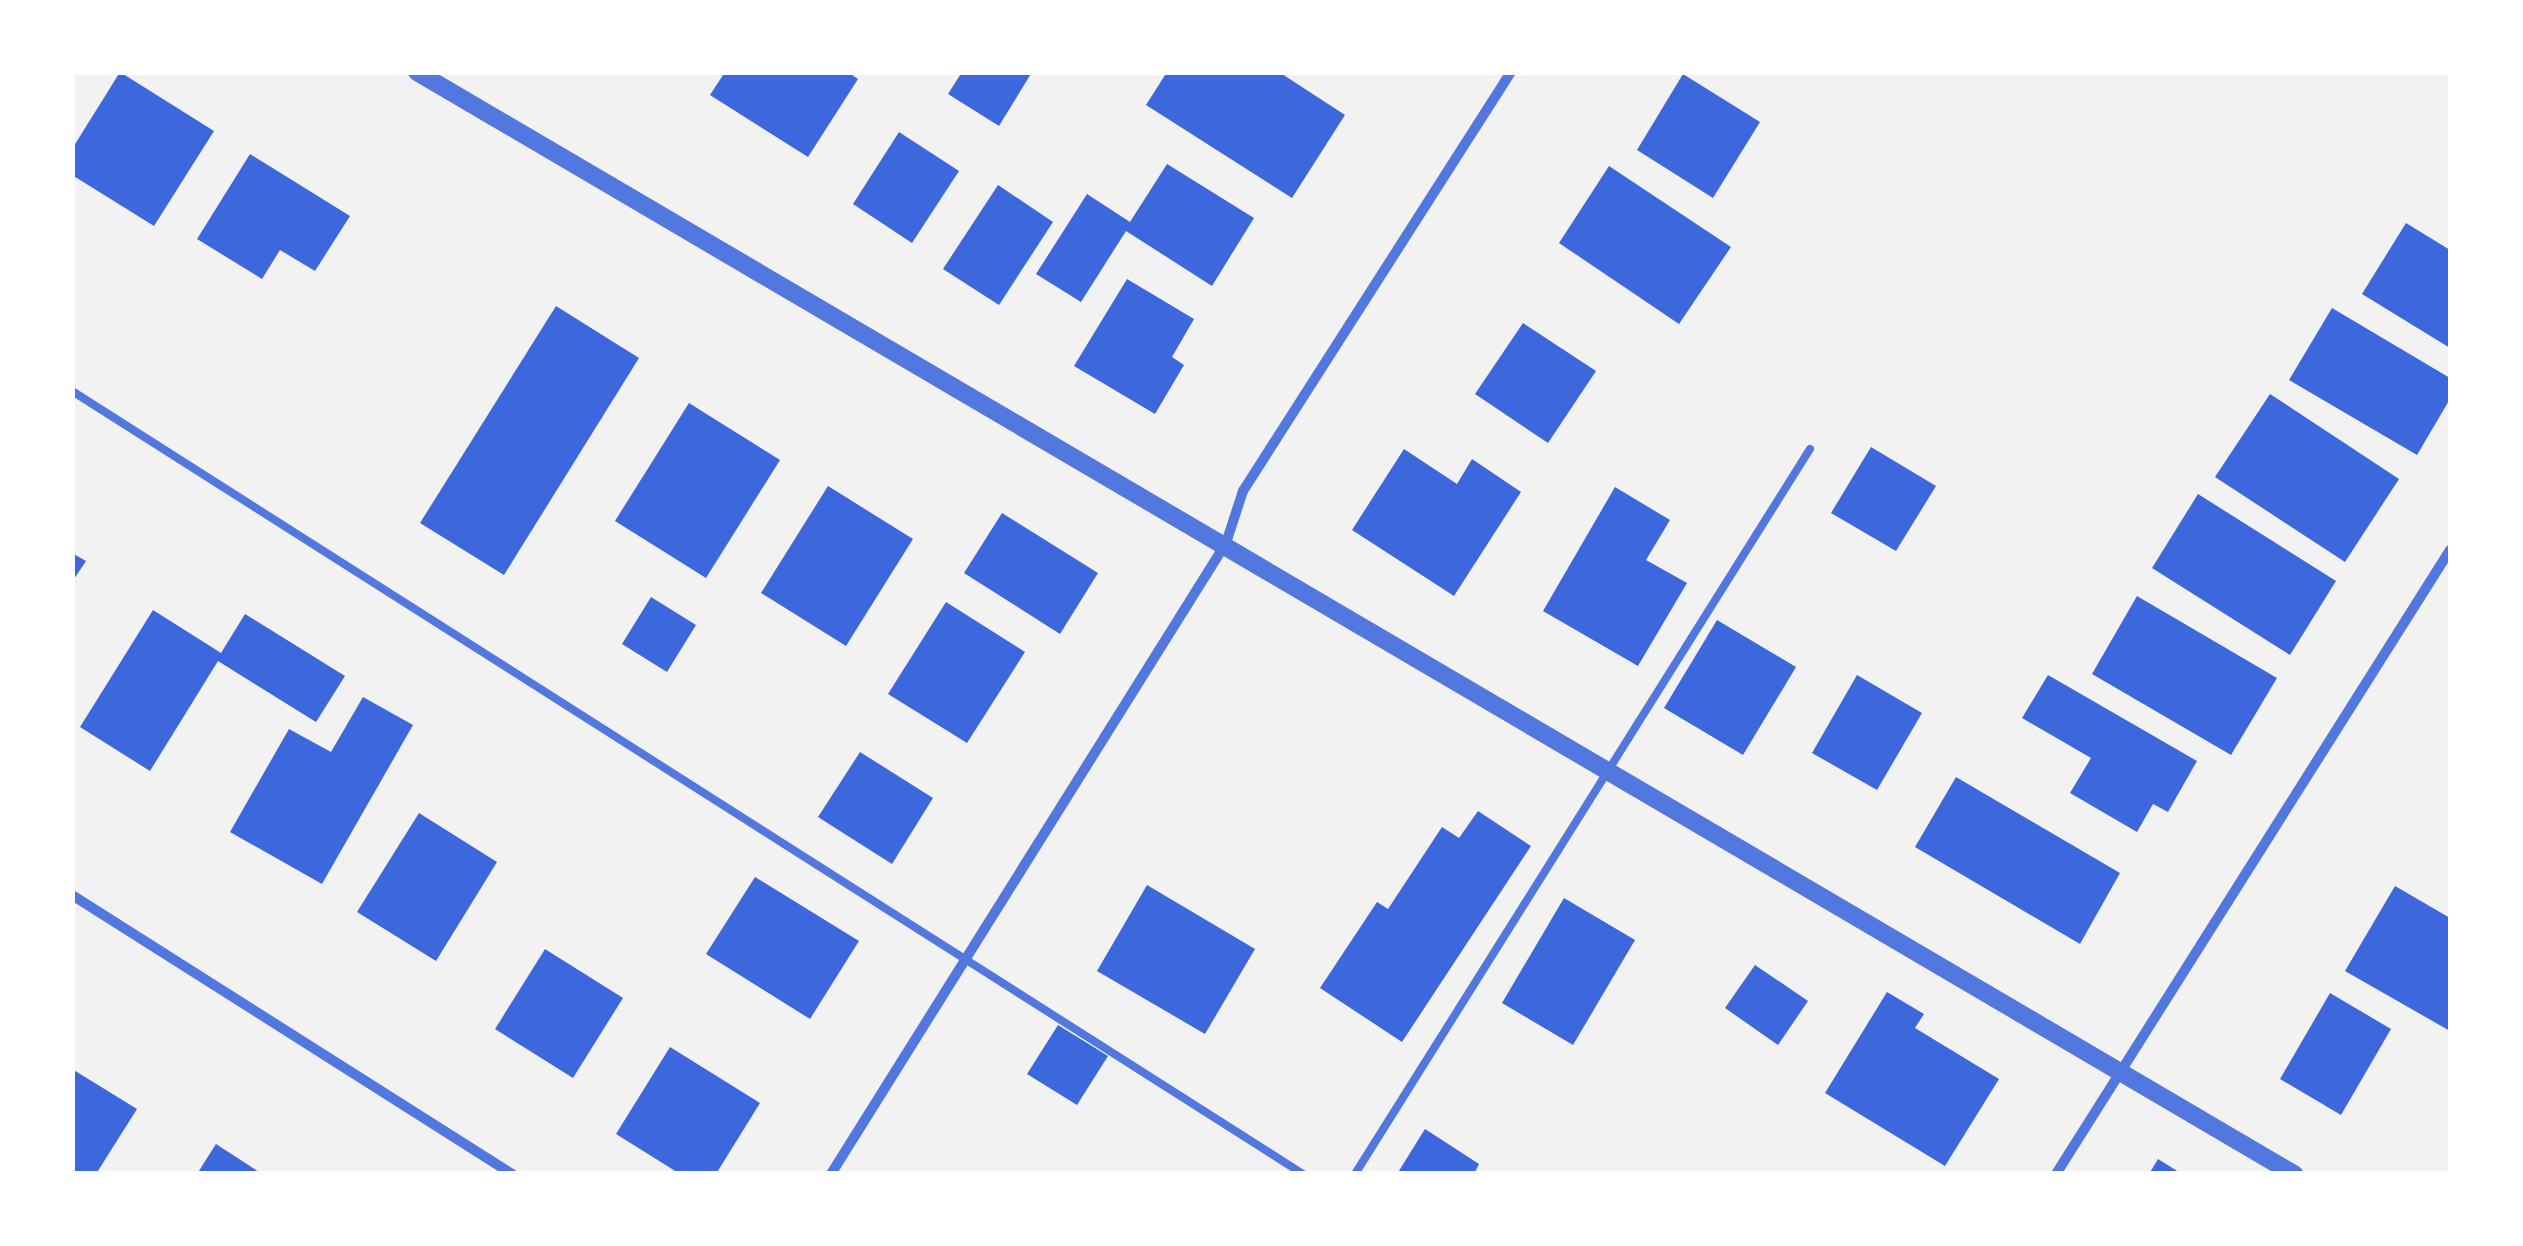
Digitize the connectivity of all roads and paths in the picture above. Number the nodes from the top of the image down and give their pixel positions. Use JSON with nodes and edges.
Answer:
{"nodes":[{"id":1,"x":417,"y":72,"type":"edge"},
{"id":2,"x":1511,"y":72,"type":"edge"},
{"id":3,"x":72,"y":390,"type":"edge"},
{"id":4,"x":1810,"y":449,"type":"dead end"},
{"id":5,"x":1226,"y":543,"type":"junction"},
{"id":6,"x":2450,"y":550,"type":"edge"},
{"id":7,"x":1610,"y":770,"type":"junction"},
{"id":8,"x":72,"y":894,"type":"edge"},
{"id":9,"x":966,"y":960,"type":"junction"},
{"id":10,"x":2120,"y":1071,"type":"junction"},
{"id":11,"x":512,"y":1174,"type":"edge"},
{"id":12,"x":831,"y":1174,"type":"edge"},
{"id":13,"x":1302,"y":1174,"type":"edge"},
{"id":14,"x":1355,"y":1174,"type":"edge"},
{"id":15,"x":2056,"y":1174,"type":"edge"},
{"id":16,"x":2294,"y":1174,"type":"edge"}],
"edges":[{"from":1,"to":5,"type":"street"},
{"from":2,"to":5,"type":"street"},
{"from":3,"to":9,"type":"lane"},
{"from":4,"to":7,"type":"lane"},
{"from":5,"to":7,"type":"street"},
{"from":5,"to":9,"type":"street"},
{"from":6,"to":10,"type":"street"},
{"from":7,"to":10,"type":"street"},
{"from":7,"to":14,"type":"lane"},
{"from":8,"to":11,"type":"street"},
{"from":9,"to":12,"type":"street"},
{"from":9,"to":13,"type":"lane"},
{"from":10,"to":15,"type":"street"},
{"from":10,"to":16,"type":"street"}]}
